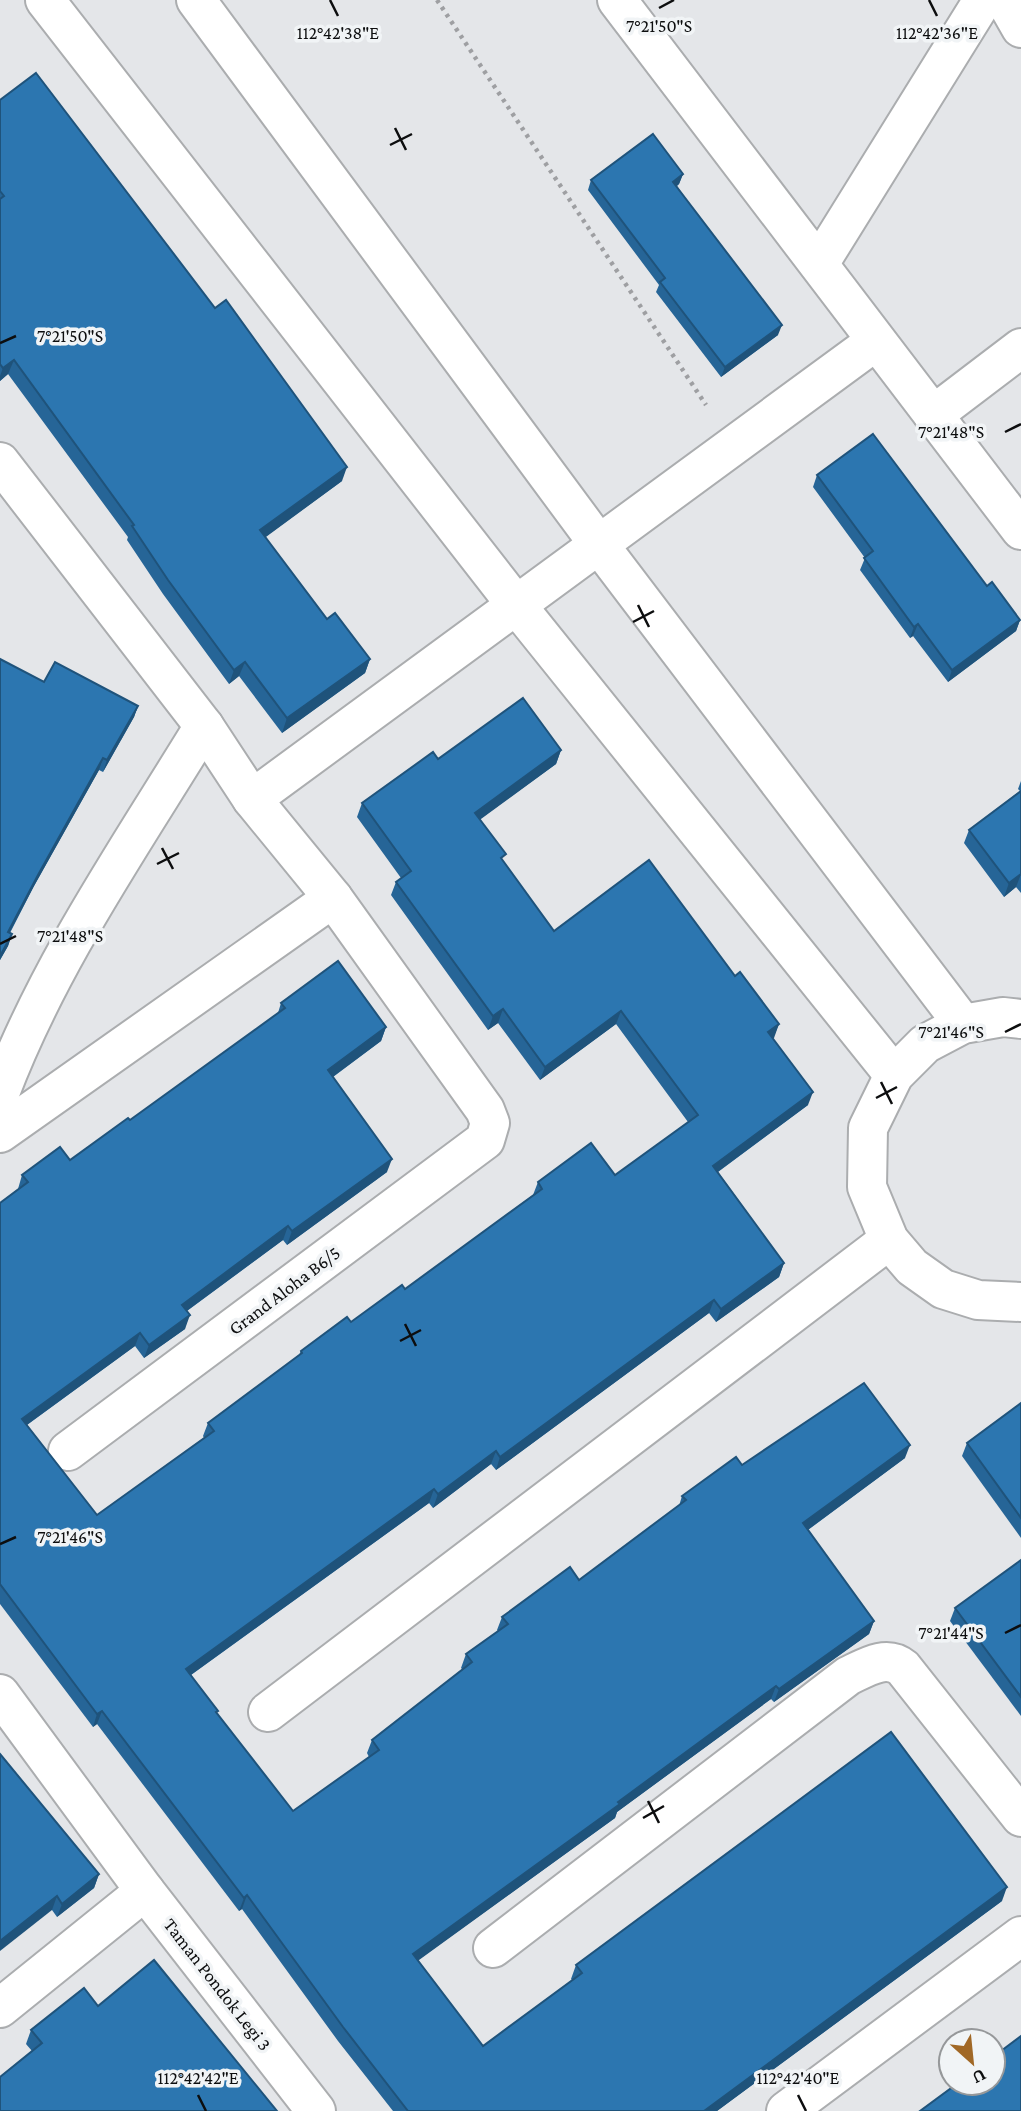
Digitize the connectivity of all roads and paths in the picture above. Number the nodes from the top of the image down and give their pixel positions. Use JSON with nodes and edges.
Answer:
{"nodes":[{"id":1,"x":45,"y":0,"type":"edge"},
{"id":2,"x":197,"y":0,"type":"edge"},
{"id":3,"x":437,"y":0,"type":"edge"},
{"id":4,"x":617,"y":0,"type":"edge"},
{"id":5,"x":983,"y":0,"type":"edge"},
{"id":6,"x":1005,"y":0,"type":"edge"},
{"id":7,"x":1021,"y":28,"type":"edge"},
{"id":8,"x":819,"y":264,"type":"junction"},
{"id":9,"x":876,"y":341,"type":"junction"},
{"id":10,"x":1021,"y":348,"type":"edge"},
{"id":11,"x":933,"y":415,"type":"junction"},
{"id":12,"x":734,"y":446,"type":"junction"},
{"id":13,"x":1,"y":467,"type":"edge"},
{"id":14,"x":1021,"y":530,"type":"edge"},
{"id":15,"x":600,"y":546,"type":"junction"},
{"id":16,"x":517,"y":606,"type":"junction"},
{"id":17,"x":204,"y":726,"type":"junction"},
{"id":18,"x":252,"y":799,"type":"junction"},
{"id":19,"x":332,"y":898,"type":"junction"},
{"id":20,"x":1021,"y":1019,"type":"edge"},
{"id":21,"x":963,"y":1024,"type":"junction"},
{"id":22,"x":894,"y":1075,"type":"junction"},
{"id":23,"x":0,"y":1093,"type":"edge"},
{"id":24,"x":0,"y":1133,"type":"edge"},
{"id":25,"x":889,"y":1240,"type":"junction"},
{"id":26,"x":1021,"y":1302,"type":"edge"},
{"id":27,"x":68,"y":1451,"type":"dead end"},
{"id":28,"x":0,"y":1694,"type":"edge"},
{"id":29,"x":268,"y":1712,"type":"dead end"},
{"id":30,"x":1021,"y":1817,"type":"edge"},
{"id":31,"x":145,"y":1891,"type":"junction"},
{"id":32,"x":493,"y":1948,"type":"dead end"},
{"id":33,"x":1015,"y":1953,"type":"edge"},
{"id":34,"x":0,"y":2008,"type":"edge"},
{"id":35,"x":317,"y":2111,"type":"edge"},
{"id":36,"x":786,"y":2111,"type":"edge"}],
"edges":[{"from":1,"to":16,"type":"street"},
{"from":2,"to":15,"type":"street"},
{"from":3,"to":12,"type":"path"},
{"from":4,"to":8,"type":"street"},
{"from":5,"to":8,"type":"street"},
{"from":6,"to":7,"type":"street"},
{"from":8,"to":9,"type":"street"},
{"from":9,"to":11,"type":"street"},
{"from":9,"to":12,"type":"street"},
{"from":10,"to":11,"type":"street"},
{"from":11,"to":14,"type":"street"},
{"from":12,"to":15,"type":"street"},
{"from":13,"to":17,"type":"street"},
{"from":15,"to":16,"type":"street"},
{"from":15,"to":21,"type":"street"},
{"from":16,"to":18,"type":"street"},
{"from":16,"to":22,"type":"street"},
{"from":17,"to":18,"type":"street"},
{"from":17,"to":23,"type":"street"},
{"from":18,"to":19,"type":"street"},
{"from":19,"to":24,"type":"street"},
{"from":19,"to":27,"type":"street","name":"Grand Aloha B6/5"},
{"from":20,"to":21,"type":"street"},
{"from":21,"to":22,"type":"street"},
{"from":22,"to":25,"type":"street"},
{"from":25,"to":26,"type":"street"},
{"from":25,"to":29,"type":"street"},
{"from":28,"to":31,"type":"street","name":"Taman Pondok Legi 3"},
{"from":30,"to":32,"type":"street"},
{"from":31,"to":34,"type":"street"},
{"from":31,"to":35,"type":"street","name":"Taman Pondok Legi 3"},
{"from":33,"to":36,"type":"street"}]}
